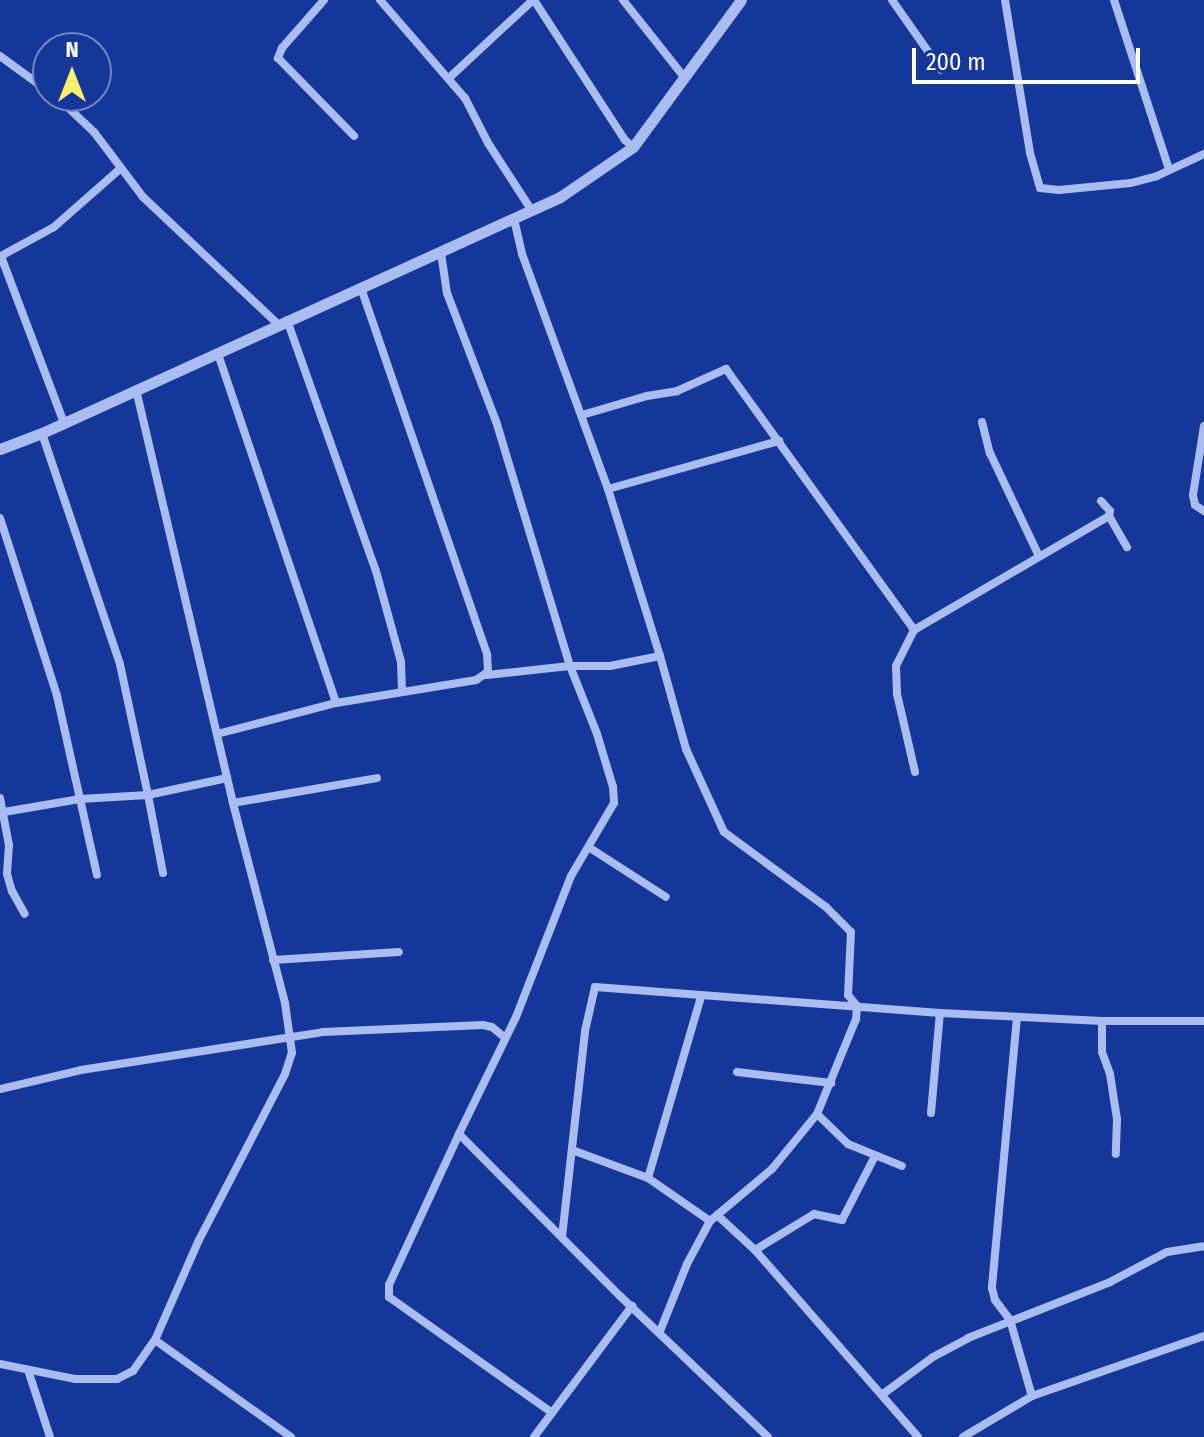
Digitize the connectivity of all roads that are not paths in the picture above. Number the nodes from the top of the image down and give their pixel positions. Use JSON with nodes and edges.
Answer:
{"nodes":[{"id":1,"x":324,"y":0,"type":"edge"},
{"id":2,"x":380,"y":0,"type":"edge"},
{"id":3,"x":533,"y":0,"type":"edge"},
{"id":4,"x":623,"y":0,"type":"edge"},
{"id":5,"x":741,"y":0,"type":"edge"},
{"id":6,"x":892,"y":0,"type":"edge"},
{"id":7,"x":1005,"y":0,"type":"edge"},
{"id":8,"x":1114,"y":0,"type":"edge"},
{"id":9,"x":0,"y":56,"type":"edge"},
{"id":10,"x":941,"y":70,"type":"dead end"},
{"id":11,"x":684,"y":77,"type":"junction"},
{"id":12,"x":449,"y":78,"type":"junction"},
{"id":13,"x":32,"y":79,"type":"edge"},
{"id":14,"x":73,"y":112,"type":"edge"},
{"id":15,"x":354,"y":136,"type":"dead end"},
{"id":16,"x":633,"y":147,"type":"junction"},
{"id":17,"x":1204,"y":154,"type":"edge"},
{"id":18,"x":121,"y":168,"type":"junction"},
{"id":19,"x":1169,"y":169,"type":"junction"},
{"id":20,"x":532,"y":211,"type":"junction"},
{"id":21,"x":514,"y":219,"type":"junction"},
{"id":22,"x":441,"y":253,"type":"junction"},
{"id":23,"x":361,"y":289,"type":"junction"},
{"id":24,"x":282,"y":322,"type":"junction"},
{"id":25,"x":218,"y":354,"type":"junction"},
{"id":26,"x":136,"y":391,"type":"junction"},
{"id":27,"x":582,"y":415,"type":"junction"},
{"id":28,"x":982,"y":422,"type":"dead end"},
{"id":29,"x":64,"y":423,"type":"junction"},
{"id":30,"x":1204,"y":426,"type":"edge"},
{"id":31,"x":42,"y":433,"type":"junction"},
{"id":32,"x":779,"y":441,"type":"junction"},
{"id":33,"x":0,"y":449,"type":"edge"},
{"id":34,"x":608,"y":489,"type":"junction"},
{"id":35,"x":1101,"y":501,"type":"dead end"},
{"id":36,"x":1204,"y":511,"type":"edge"},
{"id":37,"x":1109,"y":516,"type":"junction"},
{"id":38,"x":0,"y":518,"type":"edge"},
{"id":39,"x":1127,"y":547,"type":"dead end"},
{"id":40,"x":1039,"y":556,"type":"junction"},
{"id":41,"x":914,"y":630,"type":"junction"},
{"id":42,"x":660,"y":656,"type":"junction"},
{"id":43,"x":570,"y":666,"type":"junction"},
{"id":44,"x":487,"y":675,"type":"junction"},
{"id":45,"x":402,"y":692,"type":"junction"},
{"id":46,"x":336,"y":703,"type":"junction"},
{"id":47,"x":217,"y":734,"type":"junction"},
{"id":48,"x":915,"y":772,"type":"dead end"},
{"id":49,"x":227,"y":778,"type":"junction"},
{"id":50,"x":377,"y":778,"type":"dead end"},
{"id":51,"x":148,"y":795,"type":"junction"},
{"id":52,"x":0,"y":798,"type":"edge"},
{"id":53,"x":80,"y":799,"type":"junction"},
{"id":54,"x":233,"y":803,"type":"junction"},
{"id":55,"x":4,"y":812,"type":"junction"},
{"id":56,"x":590,"y":848,"type":"junction"},
{"id":57,"x":163,"y":873,"type":"dead end"},
{"id":58,"x":97,"y":875,"type":"dead end"},
{"id":59,"x":666,"y":897,"type":"dead end"},
{"id":60,"x":25,"y":914,"type":"dead end"},
{"id":61,"x":399,"y":952,"type":"dead end"},
{"id":62,"x":273,"y":960,"type":"junction"},
{"id":63,"x":701,"y":997,"type":"junction"},
{"id":64,"x":857,"y":1006,"type":"junction"},
{"id":65,"x":940,"y":1013,"type":"junction"},
{"id":66,"x":1017,"y":1017,"type":"junction"},
{"id":67,"x":1102,"y":1021,"type":"junction"},
{"id":68,"x":1204,"y":1021,"type":"edge"},
{"id":69,"x":291,"y":1036,"type":"junction"},
{"id":70,"x":504,"y":1037,"type":"junction"},
{"id":71,"x":737,"y":1072,"type":"dead end"},
{"id":72,"x":831,"y":1083,"type":"junction"},
{"id":73,"x":0,"y":1089,"type":"edge"},
{"id":74,"x":931,"y":1113,"type":"dead end"},
{"id":75,"x":817,"y":1114,"type":"junction"},
{"id":76,"x":459,"y":1134,"type":"junction"},
{"id":77,"x":572,"y":1150,"type":"junction"},
{"id":78,"x":1116,"y":1154,"type":"dead end"},
{"id":79,"x":875,"y":1156,"type":"junction"},
{"id":80,"x":902,"y":1166,"type":"dead end"},
{"id":81,"x":648,"y":1178,"type":"junction"},
{"id":82,"x":714,"y":1218,"type":"junction"},
{"id":83,"x":562,"y":1237,"type":"junction"},
{"id":84,"x":1204,"y":1246,"type":"edge"},
{"id":85,"x":755,"y":1250,"type":"junction"},
{"id":86,"x":632,"y":1306,"type":"junction"},
{"id":87,"x":1010,"y":1320,"type":"junction"},
{"id":88,"x":660,"y":1331,"type":"junction"},
{"id":89,"x":1204,"y":1336,"type":"edge"},
{"id":90,"x":155,"y":1340,"type":"junction"},
{"id":91,"x":0,"y":1364,"type":"edge"},
{"id":92,"x":28,"y":1370,"type":"junction"},
{"id":93,"x":883,"y":1394,"type":"junction"},
{"id":94,"x":1032,"y":1396,"type":"junction"},
{"id":95,"x":552,"y":1413,"type":"junction"},
{"id":96,"x":50,"y":1437,"type":"edge"},
{"id":97,"x":291,"y":1437,"type":"edge"},
{"id":98,"x":534,"y":1437,"type":"edge"},
{"id":99,"x":768,"y":1437,"type":"edge"},
{"id":100,"x":918,"y":1437,"type":"edge"},
{"id":101,"x":963,"y":1437,"type":"edge"}],
"edges":[{"from":1,"to":15,"type":"street"},
{"from":2,"to":12,"type":"street"},
{"from":3,"to":12,"type":"street"},
{"from":3,"to":16,"type":"street"},
{"from":4,"to":11,"type":"street"},
{"from":5,"to":11,"type":"street"},
{"from":6,"to":10,"type":"street"},
{"from":7,"to":19,"type":"street"},
{"from":8,"to":19,"type":"street"},
{"from":9,"to":13,"type":"street"},
{"from":11,"to":16,"type":"street"},
{"from":12,"to":20,"type":"street"},
{"from":14,"to":18,"type":"street"},
{"from":16,"to":20,"type":"street"},
{"from":17,"to":19,"type":"street"},
{"from":18,"to":24,"type":"street"},
{"from":18,"to":29,"type":"street"},
{"from":20,"to":21,"type":"street"},
{"from":21,"to":22,"type":"street"},
{"from":21,"to":27,"type":"street"},
{"from":22,"to":23,"type":"street"},
{"from":22,"to":43,"type":"street"},
{"from":23,"to":24,"type":"street"},
{"from":23,"to":44,"type":"street"},
{"from":24,"to":25,"type":"street"},
{"from":24,"to":45,"type":"street"},
{"from":25,"to":26,"type":"street"},
{"from":25,"to":46,"type":"street"},
{"from":26,"to":29,"type":"street"},
{"from":26,"to":47,"type":"street"},
{"from":27,"to":32,"type":"street"},
{"from":27,"to":34,"type":"street"},
{"from":28,"to":40,"type":"street"},
{"from":29,"to":31,"type":"street"},
{"from":30,"to":36,"type":"street"},
{"from":31,"to":33,"type":"street"},
{"from":31,"to":51,"type":"street"},
{"from":32,"to":34,"type":"street"},
{"from":32,"to":41,"type":"street"},
{"from":34,"to":42,"type":"street"},
{"from":35,"to":37,"type":"street"},
{"from":37,"to":39,"type":"street"},
{"from":37,"to":40,"type":"street"},
{"from":38,"to":53,"type":"street"},
{"from":40,"to":41,"type":"street"},
{"from":41,"to":48,"type":"street"},
{"from":42,"to":43,"type":"street"},
{"from":42,"to":64,"type":"street"},
{"from":43,"to":44,"type":"street"},
{"from":43,"to":56,"type":"street"},
{"from":44,"to":45,"type":"street"},
{"from":45,"to":46,"type":"street"},
{"from":46,"to":47,"type":"street"},
{"from":47,"to":49,"type":"street"},
{"from":49,"to":51,"type":"street"},
{"from":49,"to":54,"type":"street"},
{"from":50,"to":54,"type":"street"},
{"from":51,"to":53,"type":"street"},
{"from":51,"to":57,"type":"street"},
{"from":52,"to":55,"type":"street"},
{"from":53,"to":55,"type":"street"},
{"from":53,"to":58,"type":"street"},
{"from":54,"to":62,"type":"street"},
{"from":55,"to":60,"type":"street"},
{"from":56,"to":59,"type":"street"},
{"from":56,"to":70,"type":"street"},
{"from":61,"to":62,"type":"street"},
{"from":62,"to":69,"type":"street"},
{"from":63,"to":64,"type":"street"},
{"from":63,"to":77,"type":"street"},
{"from":63,"to":81,"type":"street"},
{"from":64,"to":65,"type":"street"},
{"from":64,"to":72,"type":"street"},
{"from":65,"to":66,"type":"street"},
{"from":65,"to":74,"type":"street"},
{"from":66,"to":67,"type":"street"},
{"from":66,"to":87,"type":"street"},
{"from":67,"to":68,"type":"street"},
{"from":67,"to":78,"type":"street"},
{"from":69,"to":70,"type":"street"},
{"from":69,"to":73,"type":"street"},
{"from":69,"to":90,"type":"street"},
{"from":70,"to":76,"type":"street"},
{"from":71,"to":72,"type":"street"},
{"from":72,"to":75,"type":"street"},
{"from":75,"to":79,"type":"street"},
{"from":75,"to":82,"type":"street"},
{"from":76,"to":83,"type":"street"},
{"from":76,"to":95,"type":"street"},
{"from":77,"to":81,"type":"street"},
{"from":77,"to":83,"type":"street"},
{"from":79,"to":80,"type":"street"},
{"from":79,"to":85,"type":"street"},
{"from":81,"to":82,"type":"street"},
{"from":82,"to":85,"type":"street"},
{"from":82,"to":88,"type":"street"},
{"from":83,"to":86,"type":"street"},
{"from":84,"to":87,"type":"street"},
{"from":85,"to":93,"type":"street"},
{"from":86,"to":88,"type":"street"},
{"from":86,"to":95,"type":"street"},
{"from":87,"to":93,"type":"street"},
{"from":87,"to":94,"type":"street"},
{"from":88,"to":99,"type":"street"},
{"from":89,"to":94,"type":"street"},
{"from":90,"to":92,"type":"street"},
{"from":90,"to":97,"type":"street"},
{"from":91,"to":92,"type":"street"},
{"from":92,"to":96,"type":"street"},
{"from":93,"to":100,"type":"street"},
{"from":94,"to":101,"type":"street"},
{"from":95,"to":98,"type":"street"}]}
